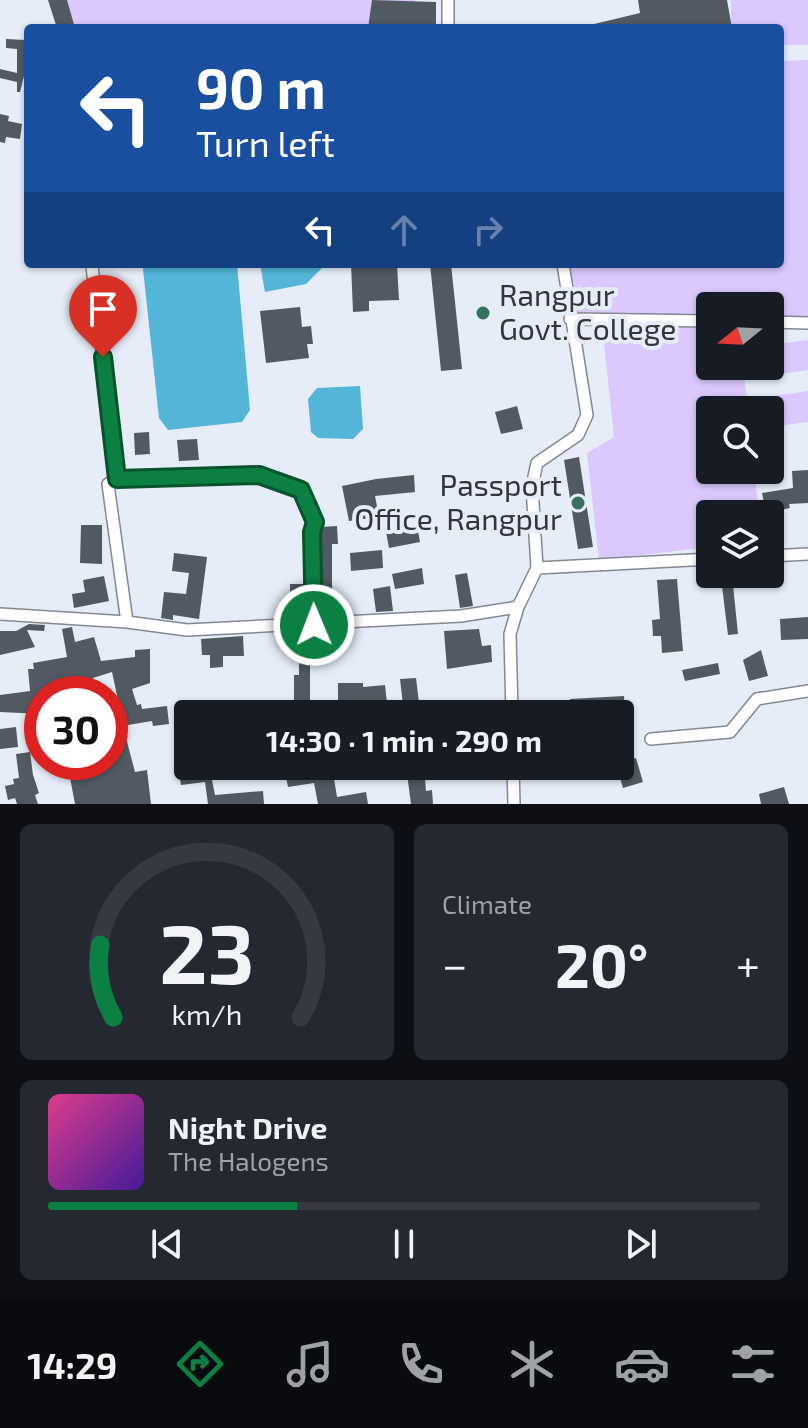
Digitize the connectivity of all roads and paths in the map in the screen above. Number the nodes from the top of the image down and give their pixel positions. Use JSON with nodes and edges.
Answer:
{"nodes":[{"id":1,"x":448,"y":0,"type":"edge"},
{"id":2,"x":448,"y":24,"type":"edge"},
{"id":3,"x":92,"y":268,"type":"edge"},
{"id":4,"x":564,"y":268,"type":"edge"},
{"id":5,"x":570,"y":319,"type":"junction"},
{"id":6,"x":696,"y":321,"type":"edge"},
{"id":7,"x":784,"y":322,"type":"edge"},
{"id":8,"x":808,"y":323,"type":"edge"},
{"id":9,"x":117,"y":479,"type":"junction"},
{"id":10,"x":808,"y":554,"type":"edge"},
{"id":11,"x":784,"y":555,"type":"edge"},
{"id":12,"x":696,"y":560,"type":"edge"},
{"id":13,"x":537,"y":568,"type":"junction"},
{"id":14,"x":518,"y":607,"type":"junction"},
{"id":15,"x":0,"y":614,"type":"edge"},
{"id":16,"x":127,"y":622,"type":"junction"},
{"id":17,"x":314,"y":625,"type":"junction"},
{"id":18,"x":808,"y":691,"type":"edge"},
{"id":19,"x":512,"y":700,"type":"edge"},
{"id":20,"x":651,"y":739,"type":"dead end"},
{"id":21,"x":513,"y":780,"type":"edge"},
{"id":22,"x":514,"y":804,"type":"edge"}],
"edges":[{"from":1,"to":2,"type":"street"},
{"from":3,"to":9,"type":"street"},
{"from":4,"to":5,"type":"street"},
{"from":5,"to":6,"type":"street"},
{"from":5,"to":13,"type":"street"},
{"from":7,"to":8,"type":"street"},
{"from":9,"to":16,"type":"street"},
{"from":9,"to":17,"type":"street"},
{"from":10,"to":11,"type":"street"},
{"from":12,"to":13,"type":"street"},
{"from":13,"to":14,"type":"street"},
{"from":14,"to":17,"type":"street"},
{"from":14,"to":19,"type":"street"},
{"from":15,"to":16,"type":"street"},
{"from":16,"to":17,"type":"street"},
{"from":18,"to":20,"type":"street"},
{"from":21,"to":22,"type":"street"}]}
